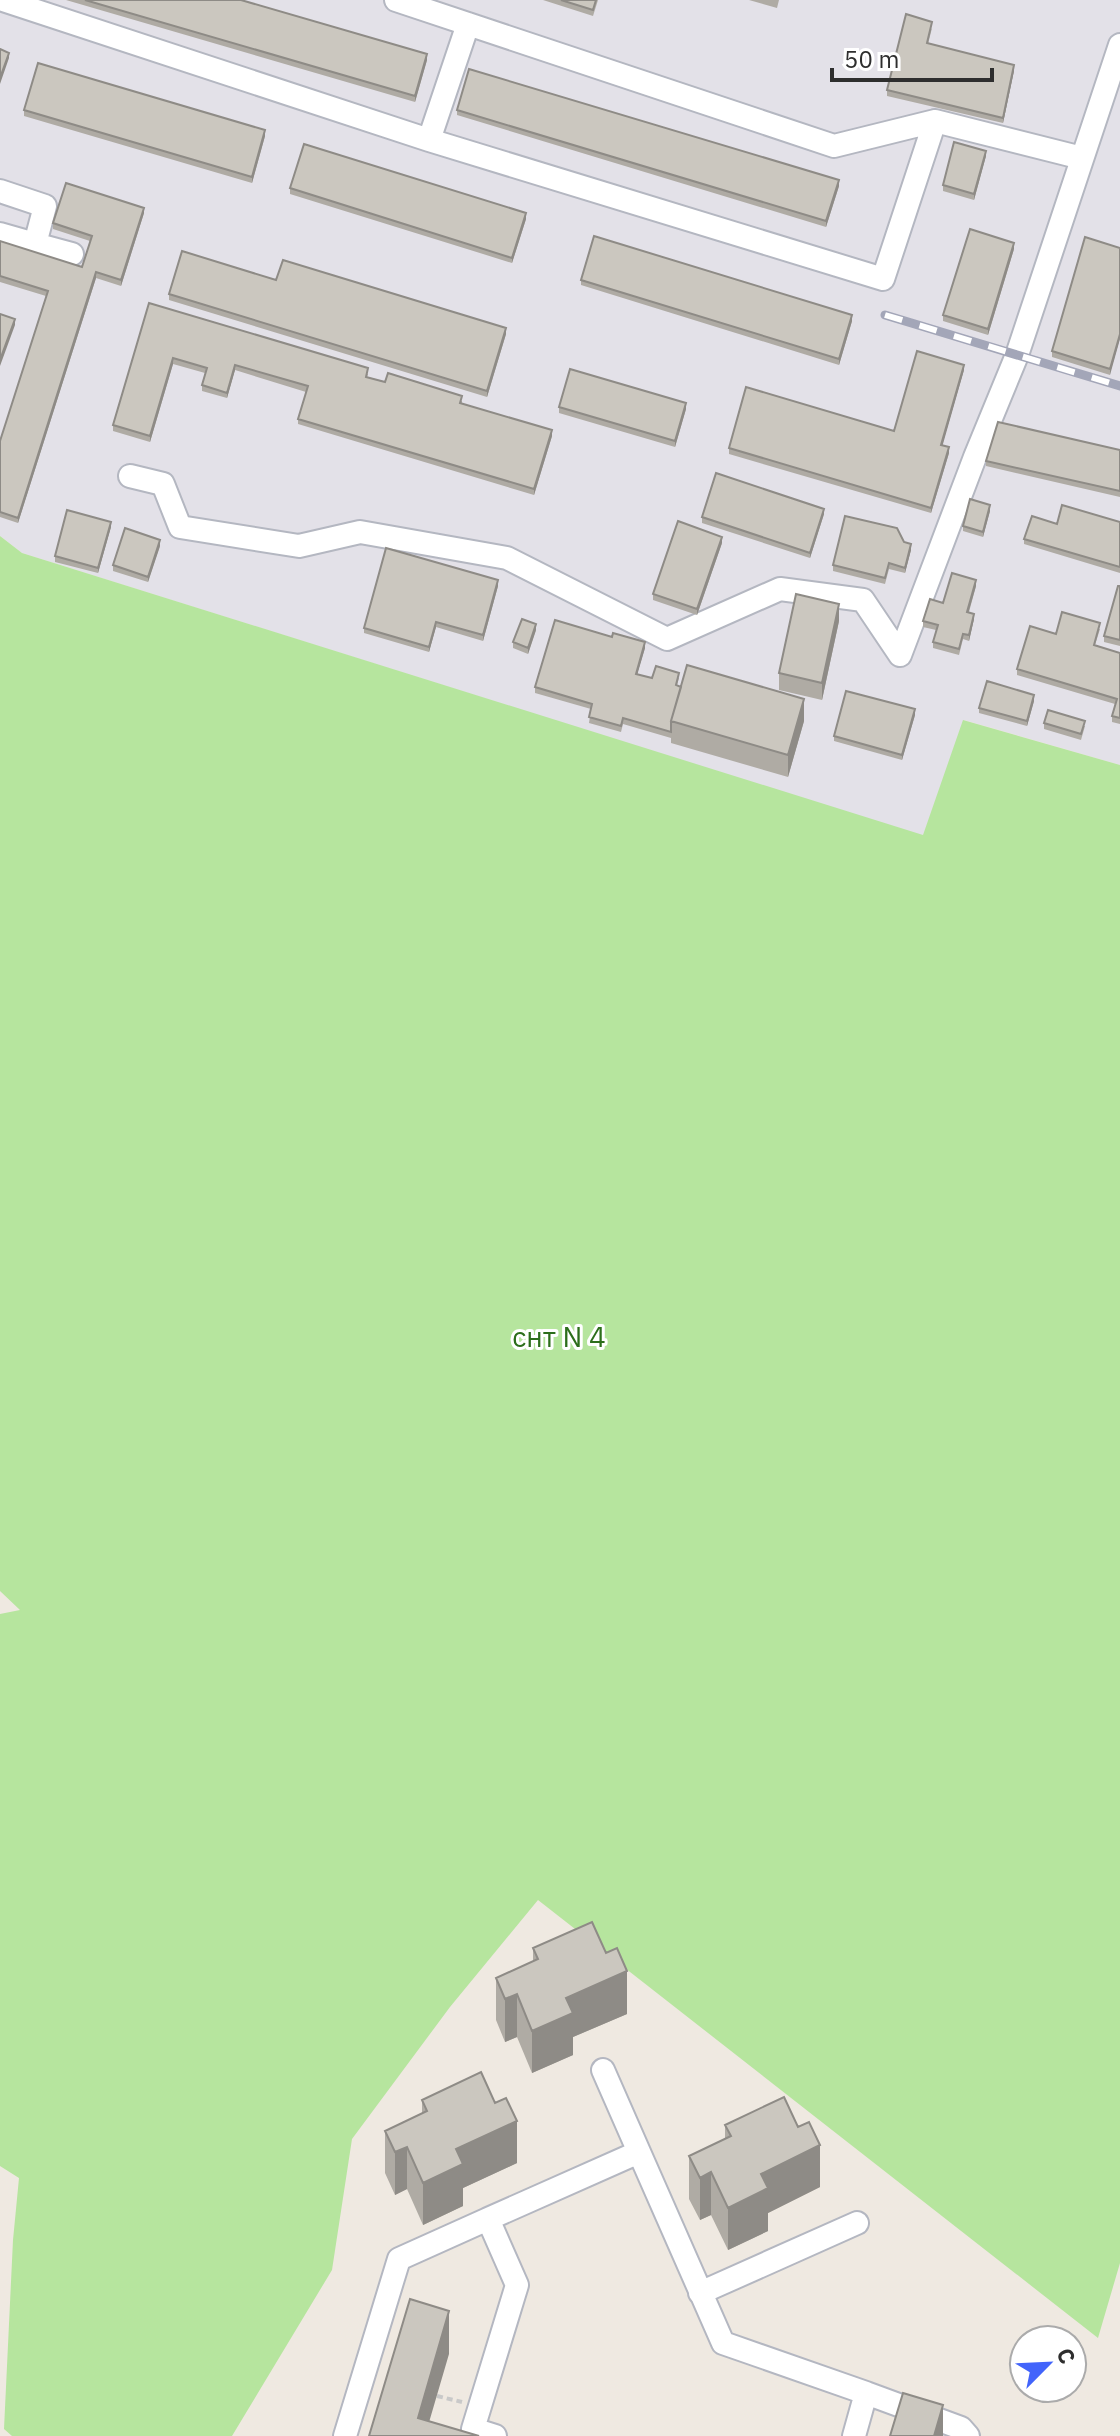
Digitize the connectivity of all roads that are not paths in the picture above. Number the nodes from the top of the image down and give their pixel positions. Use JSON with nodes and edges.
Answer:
{"nodes":[{"id":1,"x":3,"y":0,"type":"edge"},
{"id":2,"x":396,"y":0,"type":"edge"},
{"id":3,"x":468,"y":24,"type":"junction"},
{"id":4,"x":1120,"y":45,"type":"edge"},
{"id":5,"x":935,"y":121,"type":"junction"},
{"id":6,"x":429,"y":140,"type":"junction"},
{"id":7,"x":1082,"y":158,"type":"junction"},
{"id":8,"x":0,"y":191,"type":"edge"},
{"id":9,"x":0,"y":234,"type":"edge"},
{"id":10,"x":35,"y":244,"type":"junction"},
{"id":11,"x":72,"y":254,"type":"dead end"},
{"id":12,"x":130,"y":476,"type":"dead end"},
{"id":13,"x":603,"y":2070,"type":"dead end"},
{"id":14,"x":639,"y":2152,"type":"junction"},
{"id":15,"x":488,"y":2219,"type":"junction"},
{"id":16,"x":857,"y":2223,"type":"dead end"},
{"id":17,"x":700,"y":2293,"type":"junction"},
{"id":18,"x":866,"y":2393,"type":"junction"},
{"id":19,"x":345,"y":2436,"type":"edge"},
{"id":20,"x":495,"y":2436,"type":"edge"},
{"id":21,"x":854,"y":2436,"type":"edge"},
{"id":22,"x":968,"y":2436,"type":"edge"}],
"edges":[{"from":1,"to":6,"type":"lane"},
{"from":2,"to":3,"type":"lane"},
{"from":3,"to":5,"type":"lane"},
{"from":3,"to":6,"type":"lane"},
{"from":4,"to":7,"type":"lane"},
{"from":5,"to":6,"type":"lane"},
{"from":5,"to":7,"type":"lane"},
{"from":7,"to":12,"type":"lane"},
{"from":8,"to":10,"type":"lane"},
{"from":9,"to":10,"type":"lane"},
{"from":10,"to":11,"type":"lane"},
{"from":13,"to":14,"type":"lane"},
{"from":14,"to":15,"type":"lane"},
{"from":14,"to":17,"type":"lane"},
{"from":15,"to":19,"type":"lane"},
{"from":15,"to":20,"type":"lane"},
{"from":16,"to":17,"type":"lane"},
{"from":17,"to":18,"type":"lane"},
{"from":18,"to":21,"type":"lane"},
{"from":18,"to":22,"type":"lane"}]}
